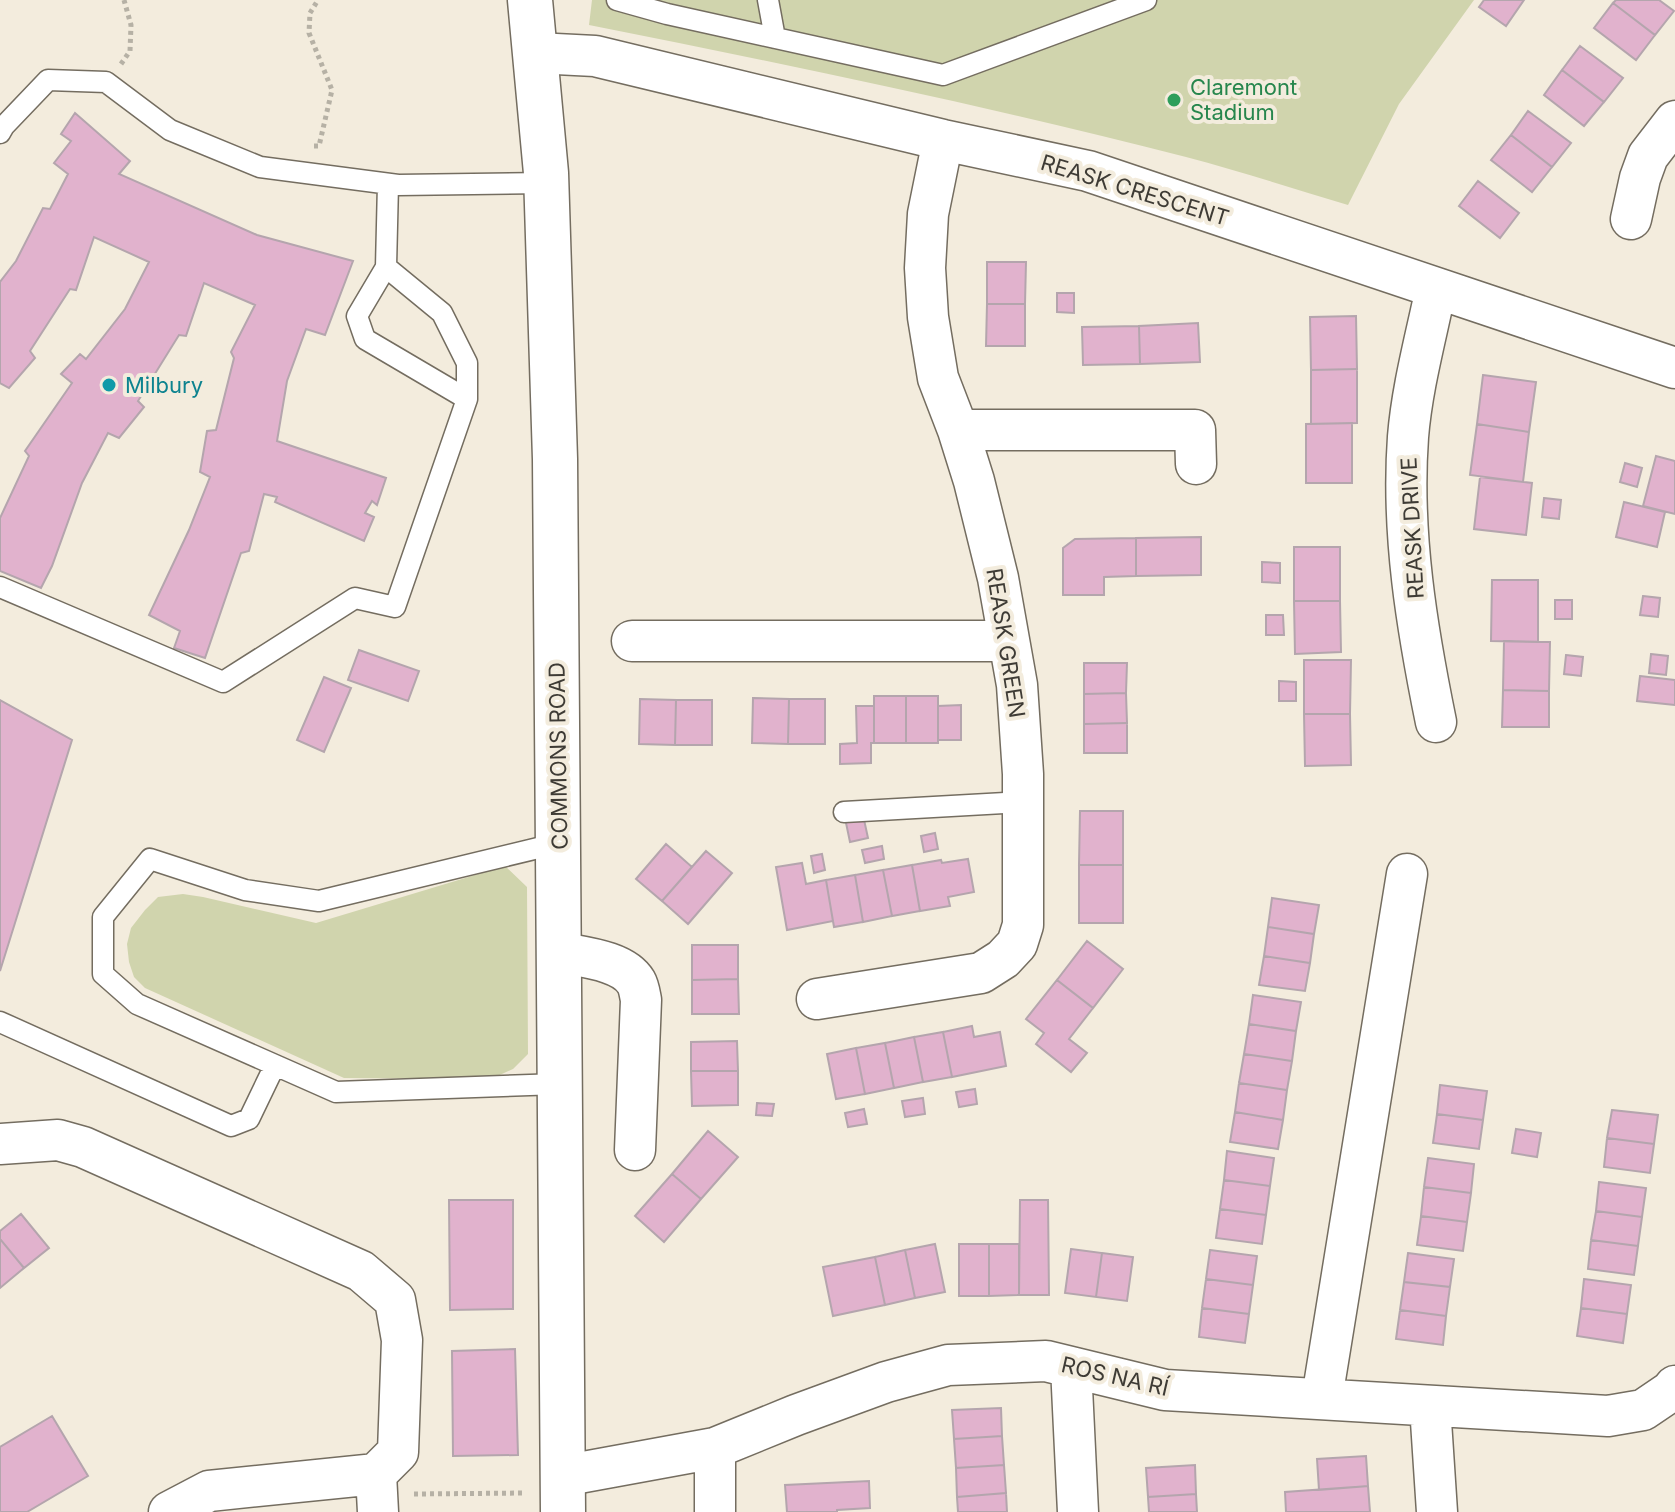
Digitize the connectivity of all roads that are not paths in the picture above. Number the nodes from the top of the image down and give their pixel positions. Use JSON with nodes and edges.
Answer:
{"nodes":[{"id":1,"x":530,"y":0,"type":"edge"},
{"id":2,"x":768,"y":0,"type":"edge"},
{"id":3,"x":1146,"y":0,"type":"edge"},
{"id":4,"x":621,"y":1,"type":"edge"},
{"id":5,"x":775,"y":38,"type":"junction"},
{"id":6,"x":536,"y":53,"type":"junction"},
{"id":7,"x":1675,"y":121,"type":"edge"},
{"id":8,"x":0,"y":133,"type":"edge"},
{"id":9,"x":943,"y":140,"type":"junction"},
{"id":10,"x":546,"y":183,"type":"junction"},
{"id":11,"x":388,"y":184,"type":"junction"},
{"id":12,"x":1631,"y":219,"type":"dead end"},
{"id":13,"x":386,"y":267,"type":"junction"},
{"id":14,"x":1436,"y":288,"type":"junction"},
{"id":15,"x":1675,"y":368,"type":"edge"},
{"id":16,"x":467,"y":399,"type":"junction"},
{"id":17,"x":958,"y":430,"type":"junction"},
{"id":18,"x":1196,"y":464,"type":"dead end"},
{"id":19,"x":0,"y":587,"type":"edge"},
{"id":20,"x":632,"y":641,"type":"dead end"},
{"id":21,"x":1009,"y":641,"type":"junction"},
{"id":22,"x":1436,"y":722,"type":"dead end"},
{"id":23,"x":1023,"y":802,"type":"junction"},
{"id":24,"x":844,"y":812,"type":"dead end"},
{"id":25,"x":559,"y":843,"type":"junction"},
{"id":26,"x":1407,"y":874,"type":"dead end"},
{"id":27,"x":558,"y":952,"type":"junction"},
{"id":28,"x":817,"y":999,"type":"dead end"},
{"id":29,"x":0,"y":1022,"type":"edge"},
{"id":30,"x":275,"y":1065,"type":"junction"},
{"id":31,"x":559,"y":1084,"type":"junction"},
{"id":32,"x":0,"y":1144,"type":"edge"},
{"id":33,"x":635,"y":1150,"type":"dead end"},
{"id":34,"x":1071,"y":1367,"type":"junction"},
{"id":35,"x":1675,"y":1386,"type":"edge"},
{"id":36,"x":1322,"y":1398,"type":"junction"},
{"id":37,"x":1430,"y":1406,"type":"junction"},
{"id":38,"x":715,"y":1448,"type":"junction"},
{"id":39,"x":377,"y":1494,"type":"edge"},
{"id":40,"x":563,"y":1494,"type":"edge"},
{"id":41,"x":169,"y":1512,"type":"edge"},
{"id":42,"x":715,"y":1512,"type":"edge"},
{"id":43,"x":1078,"y":1512,"type":"edge"},
{"id":44,"x":1437,"y":1512,"type":"edge"}],
"edges":[{"from":1,"to":6,"type":"street","name":"COMMONS ROAD"},
{"from":2,"to":5,"type":"lane"},
{"from":3,"to":5,"type":"lane"},
{"from":4,"to":5,"type":"lane"},
{"from":6,"to":9,"type":"street","name":"REASK CRESCENT"},
{"from":6,"to":10,"type":"street","name":"COMMONS ROAD"},
{"from":7,"to":12,"type":"street"},
{"from":8,"to":11,"type":"lane"},
{"from":9,"to":14,"type":"street","name":"REASK CRESCENT"},
{"from":9,"to":17,"type":"street","name":"REASK GREEN"},
{"from":10,"to":11,"type":"lane"},
{"from":10,"to":25,"type":"street","name":"COMMONS ROAD"},
{"from":11,"to":13,"type":"lane"},
{"from":13,"to":16,"type":"lane"},
{"from":13,"to":16,"type":"lane"},
{"from":14,"to":15,"type":"street","name":"REASK CRESCENT"},
{"from":14,"to":22,"type":"street","name":"REASK DRIVE"},
{"from":16,"to":19,"type":"lane"},
{"from":17,"to":18,"type":"street"},
{"from":17,"to":21,"type":"street","name":"REASK GREEN"},
{"from":20,"to":21,"type":"street"},
{"from":21,"to":23,"type":"street","name":"REASK GREEN"},
{"from":23,"to":24,"type":"lane"},
{"from":23,"to":28,"type":"street","name":"REASK GREEN"},
{"from":25,"to":27,"type":"street","name":"COMMONS ROAD"},
{"from":25,"to":30,"type":"lane"},
{"from":26,"to":36,"type":"street"},
{"from":27,"to":31,"type":"street","name":"COMMONS ROAD"},
{"from":27,"to":33,"type":"street"},
{"from":29,"to":30,"type":"lane"},
{"from":30,"to":31,"type":"lane"},
{"from":31,"to":40,"type":"street","name":"COMMONS ROAD"},
{"from":32,"to":39,"type":"street"},
{"from":34,"to":36,"type":"street","name":"ROS NA RÍ"},
{"from":34,"to":38,"type":"street","name":"ROS NA RÍ"},
{"from":34,"to":43,"type":"street"},
{"from":35,"to":37,"type":"street","name":"ROS NA RÍ"},
{"from":36,"to":37,"type":"street","name":"ROS NA RÍ"},
{"from":37,"to":44,"type":"street"},
{"from":38,"to":40,"type":"street","name":"ROS NA RÍ"},
{"from":38,"to":42,"type":"street"},
{"from":39,"to":41,"type":"street"}]}
